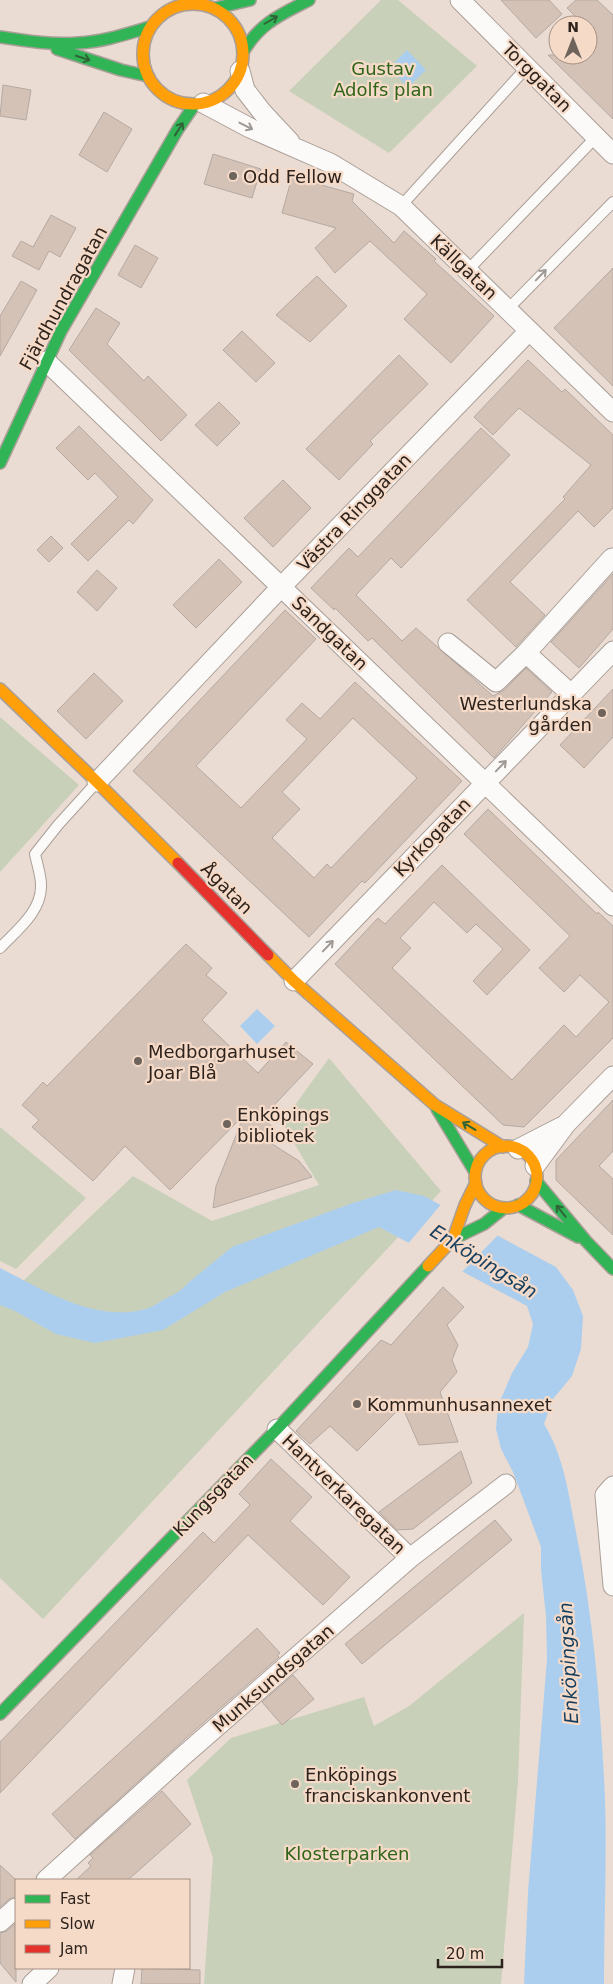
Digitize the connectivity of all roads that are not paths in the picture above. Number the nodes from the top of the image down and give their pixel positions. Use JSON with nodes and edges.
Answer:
{"nodes":[{"id":1,"x":250,"y":0,"type":"edge"},
{"id":2,"x":309,"y":0,"type":"edge"},
{"id":3,"x":460,"y":0,"type":"edge"},
{"id":4,"x":216,"y":8,"type":"junction"},
{"id":5,"x":150,"y":27,"type":"junction"},
{"id":6,"x":0,"y":37,"type":"edge"},
{"id":7,"x":37,"y":42,"type":"junction"},
{"id":8,"x":243,"y":52,"type":"junction"},
{"id":9,"x":527,"y":67,"type":"junction"},
{"id":10,"x":240,"y":71,"type":"junction"},
{"id":11,"x":148,"y":76,"type":"junction"},
{"id":12,"x":199,"y":104,"type":"junction"},
{"id":13,"x":165,"y":131,"type":"dead end"},
{"id":14,"x":596,"y":137,"type":"junction"},
{"id":15,"x":296,"y":148,"type":"junction"},
{"id":16,"x":164,"y":154,"type":"junction"},
{"id":17,"x":613,"y":154,"type":"edge"},
{"id":18,"x":613,"y":202,"type":"edge"},
{"id":19,"x":401,"y":206,"type":"junction"},
{"id":20,"x":467,"y":271,"type":"junction"},
{"id":21,"x":507,"y":310,"type":"junction"},
{"id":22,"x":529,"y":331,"type":"junction"},
{"id":23,"x":46,"y":360,"type":"junction"},
{"id":24,"x":613,"y":412,"type":"edge"},
{"id":25,"x":0,"y":463,"type":"edge"},
{"id":26,"x":612,"y":558,"type":"edge"},
{"id":27,"x":282,"y":586,"type":"junction"},
{"id":28,"x":448,"y":643,"type":"dead end"},
{"id":29,"x":613,"y":651,"type":"edge"},
{"id":30,"x":526,"y":653,"type":"junction"},
{"id":31,"x":0,"y":689,"type":"edge"},
{"id":32,"x":571,"y":694,"type":"junction"},
{"id":33,"x":97,"y":782,"type":"junction"},
{"id":34,"x":484,"y":783,"type":"junction"},
{"id":35,"x":613,"y":906,"type":"edge"},
{"id":36,"x":0,"y":948,"type":"edge"},
{"id":37,"x":294,"y":981,"type":"junction"},
{"id":38,"x":613,"y":1076,"type":"edge"},
{"id":39,"x":435,"y":1105,"type":"junction"},
{"id":40,"x":566,"y":1124,"type":"junction"},
{"id":41,"x":511,"y":1148,"type":"junction"},
{"id":42,"x":536,"y":1174,"type":"junction"},
{"id":43,"x":476,"y":1177,"type":"junction"},
{"id":44,"x":518,"y":1205,"type":"junction"},
{"id":45,"x":504,"y":1208,"type":"junction"},
{"id":46,"x":453,"y":1238,"type":"junction"},
{"id":47,"x":586,"y":1241,"type":"junction"},
{"id":48,"x":613,"y":1269,"type":"edge"},
{"id":49,"x":277,"y":1429,"type":"junction"},
{"id":50,"x":506,"y":1484,"type":"dead end"},
{"id":51,"x":613,"y":1486,"type":"edge"},
{"id":52,"x":410,"y":1558,"type":"junction"},
{"id":53,"x":613,"y":1586,"type":"edge"},
{"id":54,"x":0,"y":1714,"type":"edge"},
{"id":55,"x":47,"y":1879,"type":"edge"},
{"id":56,"x":15,"y":1909,"type":"edge"},
{"id":57,"x":0,"y":1922,"type":"edge"},
{"id":58,"x":48,"y":1969,"type":"edge"},
{"id":59,"x":125,"y":1969,"type":"edge"},
{"id":60,"x":32,"y":1984,"type":"edge"},
{"id":61,"x":122,"y":1984,"type":"edge"}],
"edges":[{"from":1,"to":4,"type":"street"},
{"from":8,"to":2,"type":"street","one_way":true},
{"from":3,"to":9,"type":"street","name":"Torggatan"},
{"from":4,"to":5,"type":"street"},
{"from":4,"to":8,"type":"street"},
{"from":5,"to":7,"type":"street"},
{"from":5,"to":11,"type":"street"},
{"from":6,"to":7,"type":"street"},
{"from":7,"to":11,"type":"street","one_way":true},
{"from":8,"to":10,"type":"street"},
{"from":9,"to":14,"type":"street","name":"Torggatan"},
{"from":9,"to":19,"type":"lane"},
{"from":10,"to":12,"type":"street"},
{"from":10,"to":15,"type":"street","name":"Källgatan"},
{"from":11,"to":12,"type":"street"},
{"from":12,"to":15,"type":"street","name":"Källgatan","one_way":true},
{"from":16,"to":12,"type":"street","name":"Fjärdhundragatan","one_way":true},
{"from":13,"to":16,"type":"street","name":"Fjärdhundragatan"},
{"from":14,"to":17,"type":"street","name":"Torggatan"},
{"from":14,"to":20,"type":"lane"},
{"from":15,"to":19,"type":"street","name":"Källgatan"},
{"from":16,"to":23,"type":"street","name":"Fjärdhundragatan"},
{"from":21,"to":18,"type":"lane","one_way":true},
{"from":19,"to":20,"type":"street","name":"Källgatan"},
{"from":20,"to":21,"type":"street","name":"Källgatan"},
{"from":21,"to":22,"type":"street","name":"Källgatan"},
{"from":22,"to":24,"type":"street","name":"Källgatan"},
{"from":22,"to":27,"type":"street","name":"Västra Ringgatan"},
{"from":23,"to":25,"type":"street","name":"Fjärdhundragatan"},
{"from":23,"to":27,"type":"street","name":"Sandgatan"},
{"from":26,"to":30,"type":"street"},
{"from":27,"to":33,"type":"street","name":"Västra Ringgatan"},
{"from":27,"to":34,"type":"street","name":"Sandgatan"},
{"from":28,"to":30,"type":"street"},
{"from":29,"to":32,"type":"street","name":"Kyrkogatan"},
{"from":30,"to":32,"type":"street"},
{"from":31,"to":33,"type":"street","name":"Ågatan"},
{"from":34,"to":32,"type":"street","name":"Kyrkogatan","one_way":true},
{"from":33,"to":36,"type":"lane"},
{"from":33,"to":37,"type":"street","name":"Ågatan"},
{"from":34,"to":35,"type":"street","name":"Sandgatan"},
{"from":37,"to":34,"type":"street","name":"Kyrkogatan","one_way":true},
{"from":37,"to":39,"type":"street","name":"Ågatan"},
{"from":38,"to":40,"type":"street"},
{"from":41,"to":39,"type":"street","name":"Ågatan","one_way":true},
{"from":39,"to":43,"type":"street","name":"Ågatan"},
{"from":40,"to":41,"type":"street"},
{"from":40,"to":42,"type":"street"},
{"from":41,"to":42,"type":"street","name":"Ågatan"},
{"from":41,"to":43,"type":"street"},
{"from":42,"to":44,"type":"street"},
{"from":47,"to":42,"type":"street","name":"Ågatan","one_way":true},
{"from":43,"to":45,"type":"street","name":"Ågatan"},
{"from":43,"to":46,"type":"street"},
{"from":44,"to":45,"type":"street"},
{"from":44,"to":47,"type":"street","name":"Ågatan"},
{"from":45,"to":46,"type":"street"},
{"from":46,"to":49,"type":"street","name":"Kungsgatan"},
{"from":47,"to":48,"type":"street","name":"Ågatan"},
{"from":49,"to":52,"type":"street","name":"Hantverkaregatan"},
{"from":49,"to":54,"type":"street","name":"Kungsgatan"},
{"from":50,"to":52,"type":"street","name":"Munksundsgatan"},
{"from":51,"to":53,"type":"street"},
{"from":52,"to":55,"type":"street","name":"Munksundsgatan"},
{"from":56,"to":57,"type":"street"},
{"from":58,"to":60,"type":"street"},
{"from":59,"to":61,"type":"street"}]}
